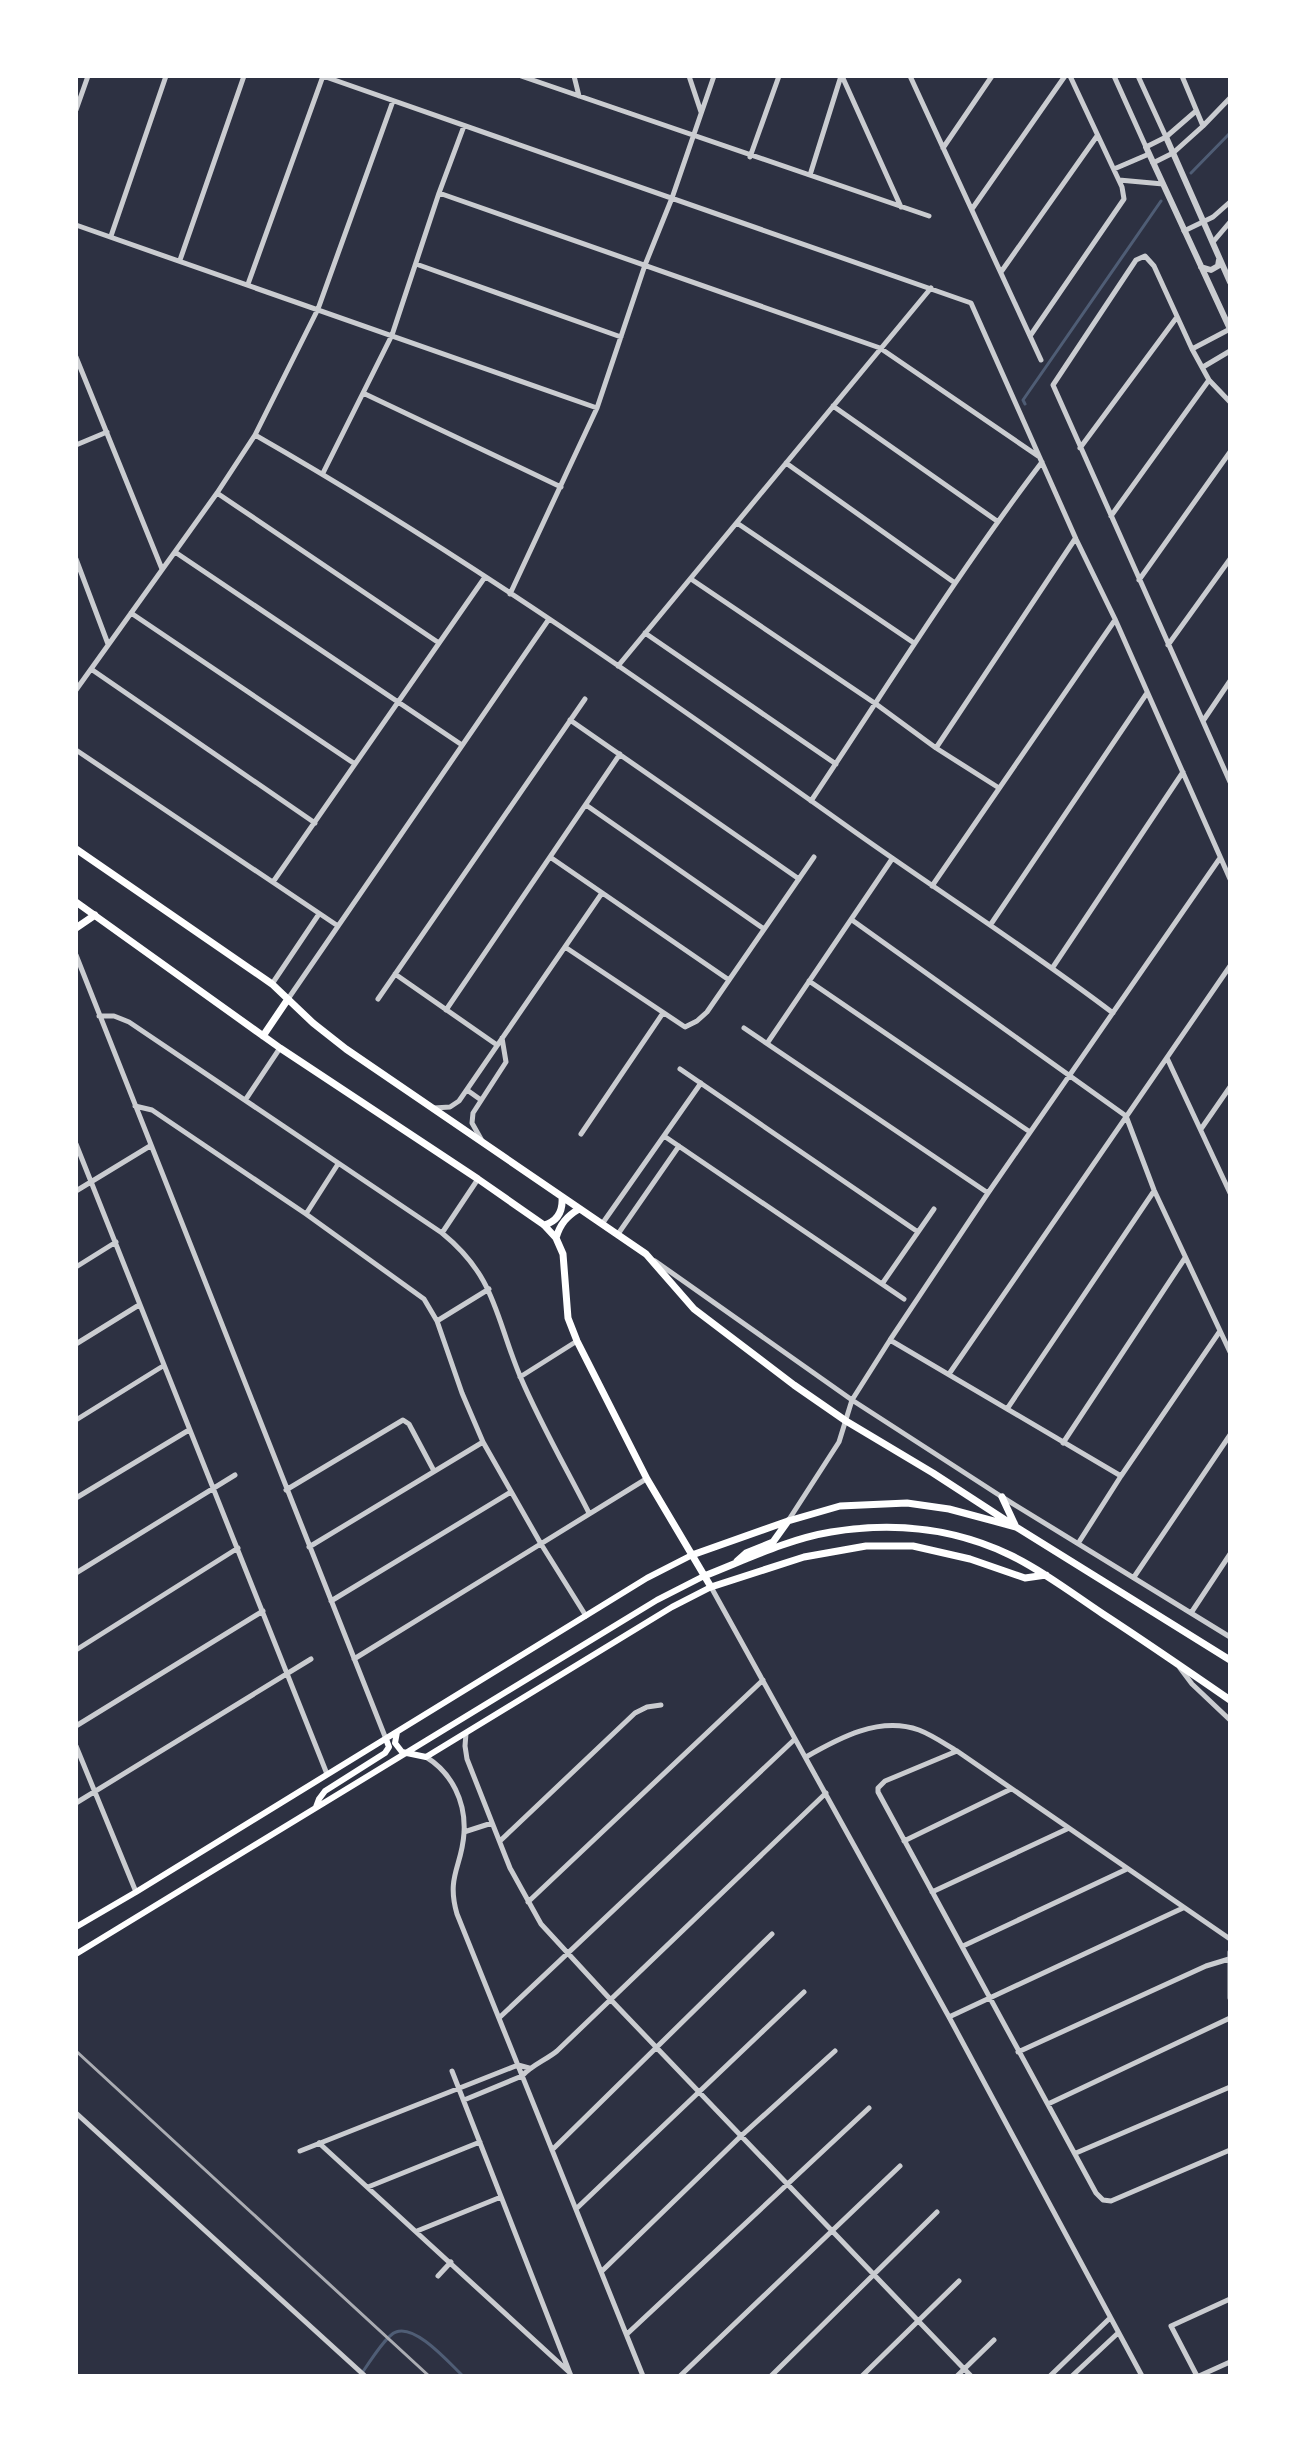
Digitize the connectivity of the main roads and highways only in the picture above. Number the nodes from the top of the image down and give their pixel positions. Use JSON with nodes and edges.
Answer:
{"nodes":[{"id":1,"x":76,"y":849,"type":"edge"},
{"id":2,"x":76,"y":902,"type":"edge"},
{"id":3,"x":95,"y":915,"type":"junction"},
{"id":4,"x":76,"y":928,"type":"edge"},
{"id":5,"x":288,"y":999,"type":"junction"},
{"id":6,"x":263,"y":1036,"type":"junction"},
{"id":7,"x":562,"y":1197,"type":"junction"},
{"id":8,"x":579,"y":1209,"type":"junction"},
{"id":9,"x":544,"y":1225,"type":"junction"},
{"id":10,"x":556,"y":1238,"type":"junction"},
{"id":11,"x":1002,"y":1497,"type":"road end"},
{"id":12,"x":788,"y":1521,"type":"junction"},
{"id":13,"x":1016,"y":1527,"type":"junction"},
{"id":14,"x":692,"y":1555,"type":"junction"},
{"id":15,"x":736,"y":1563,"type":"junction"},
{"id":16,"x":1046,"y":1575,"type":"junction"},
{"id":17,"x":704,"y":1576,"type":"junction"},
{"id":18,"x":711,"y":1587,"type":"junction"},
{"id":19,"x":1230,"y":1660,"type":"edge"},
{"id":20,"x":1230,"y":1700,"type":"edge"},
{"id":21,"x":397,"y":1732,"type":"junction"},
{"id":22,"x":386,"y":1739,"type":"junction"},
{"id":23,"x":406,"y":1754,"type":"junction"},
{"id":24,"x":316,"y":1807,"type":"junction"},
{"id":25,"x":76,"y":1927,"type":"edge"},
{"id":26,"x":76,"y":1954,"type":"edge"}],
"edges":[{"from":1,"to":5,"type":"main road"},
{"from":2,"to":3,"type":"main road"},
{"from":3,"to":4,"type":"main road"},
{"from":3,"to":6,"type":"main road"},
{"from":5,"to":6,"type":"main road"},
{"from":5,"to":7,"type":"main road"},
{"from":6,"to":9,"type":"main road"},
{"from":7,"to":8,"type":"main road"},
{"from":7,"to":9,"type":"main road"},
{"from":8,"to":10,"type":"main road"},
{"from":8,"to":13,"type":"main road"},
{"from":9,"to":10,"type":"main road"},
{"from":10,"to":14,"type":"main road"},
{"from":11,"to":13,"type":"main road"},
{"from":12,"to":13,"type":"main road"},
{"from":12,"to":14,"type":"main road"},
{"from":12,"to":15,"type":"main road"},
{"from":13,"to":19,"type":"main road"},
{"from":14,"to":17,"type":"main road"},
{"from":14,"to":21,"type":"main road"},
{"from":15,"to":16,"type":"main road"},
{"from":15,"to":17,"type":"main road"},
{"from":16,"to":18,"type":"main road"},
{"from":16,"to":20,"type":"main road"},
{"from":17,"to":18,"type":"main road"},
{"from":17,"to":23,"type":"main road"},
{"from":18,"to":23,"type":"main road"},
{"from":21,"to":22,"type":"main road"},
{"from":21,"to":23,"type":"main road"},
{"from":22,"to":24,"type":"main road"},
{"from":22,"to":25,"type":"main road"},
{"from":23,"to":24,"type":"main road"},
{"from":24,"to":26,"type":"main road"}]}
